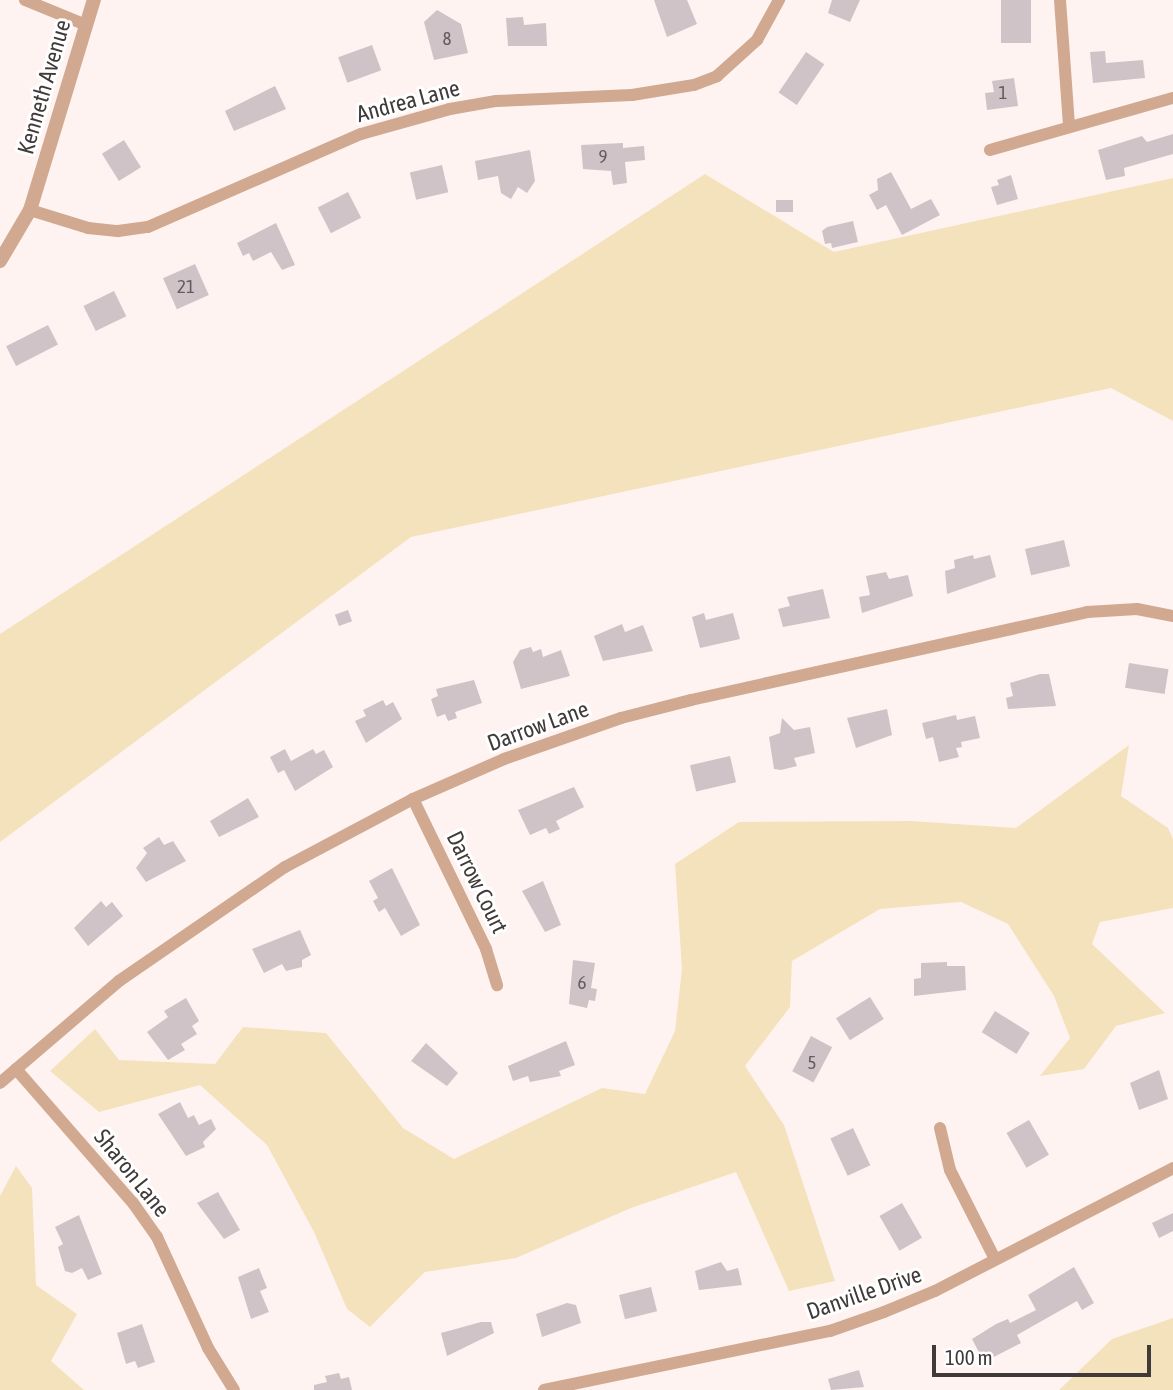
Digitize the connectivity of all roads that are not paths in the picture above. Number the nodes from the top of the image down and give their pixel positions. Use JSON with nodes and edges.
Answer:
{"nodes":[{"id":1,"x":25,"y":0,"type":"edge"},
{"id":2,"x":94,"y":0,"type":"edge"},
{"id":3,"x":779,"y":0,"type":"edge"},
{"id":4,"x":1060,"y":0,"type":"edge"},
{"id":5,"x":86,"y":24,"type":"junction"},
{"id":6,"x":1173,"y":98,"type":"edge"},
{"id":7,"x":1069,"y":127,"type":"junction"},
{"id":8,"x":990,"y":150,"type":"dead end"},
{"id":9,"x":30,"y":210,"type":"junction"},
{"id":10,"x":0,"y":261,"type":"edge"},
{"id":11,"x":1173,"y":616,"type":"edge"},
{"id":12,"x":413,"y":799,"type":"junction"},
{"id":13,"x":497,"y":985,"type":"dead end"},
{"id":14,"x":16,"y":1069,"type":"junction"},
{"id":15,"x":0,"y":1083,"type":"edge"},
{"id":16,"x":940,"y":1128,"type":"dead end"},
{"id":17,"x":1173,"y":1167,"type":"edge"},
{"id":18,"x":994,"y":1257,"type":"junction"},
{"id":19,"x":234,"y":1390,"type":"edge"},
{"id":20,"x":544,"y":1390,"type":"edge"}],
"edges":[{"from":1,"to":5,"type":"street"},
{"from":2,"to":5,"type":"street","name":"Kenneth Avenue"},
{"from":3,"to":9,"type":"street","name":"Andrea Lane"},
{"from":4,"to":7,"type":"street"},
{"from":5,"to":9,"type":"street","name":"Kenneth Avenue"},
{"from":6,"to":7,"type":"street"},
{"from":7,"to":8,"type":"street"},
{"from":9,"to":10,"type":"street","name":"Kenneth Avenue"},
{"from":11,"to":12,"type":"street","name":"Darrow Lane"},
{"from":12,"to":13,"type":"street","name":"Darrow Court"},
{"from":12,"to":14,"type":"street","name":"Darrow Lane"},
{"from":14,"to":15,"type":"street","name":"Darrow Lane"},
{"from":14,"to":19,"type":"street","name":"Sharon Lane"},
{"from":16,"to":18,"type":"street"},
{"from":17,"to":18,"type":"street","name":"Danville Drive"},
{"from":18,"to":20,"type":"street","name":"Danville Drive"}]}
